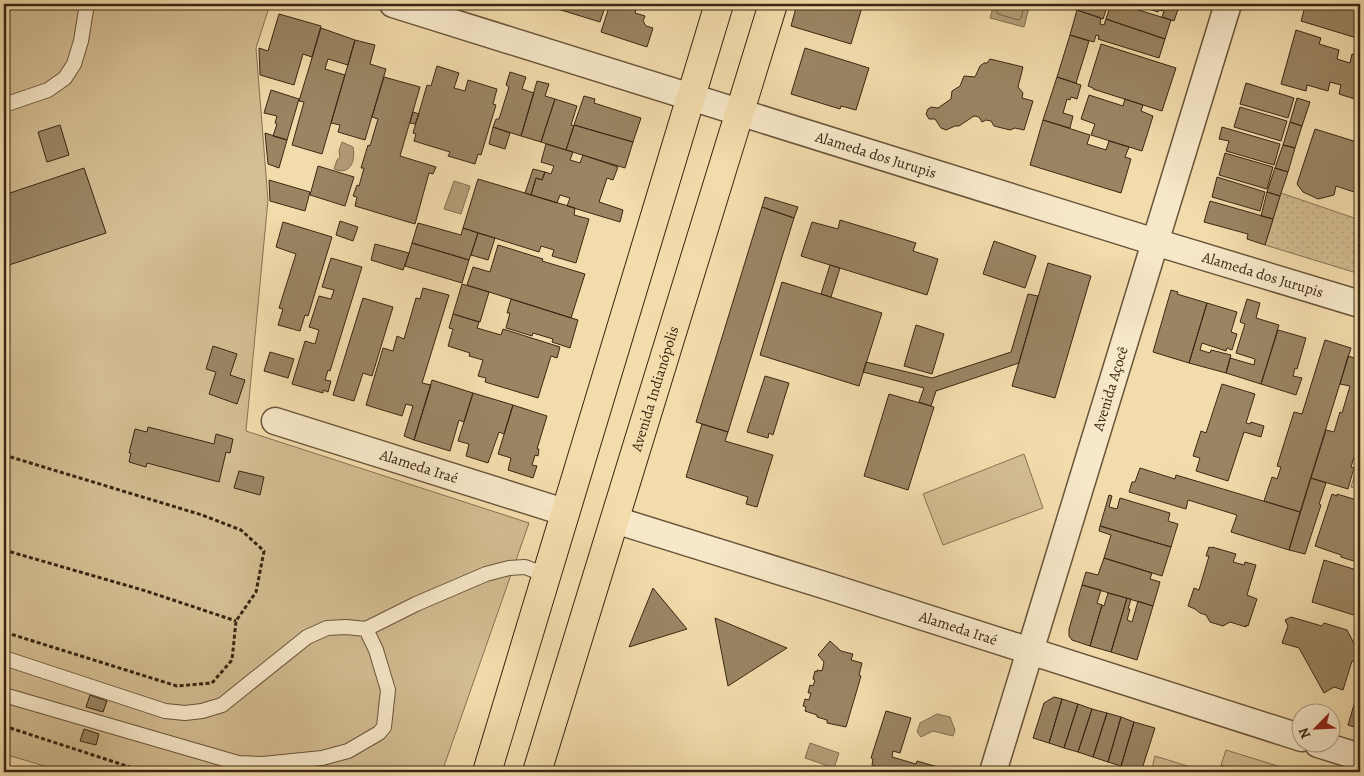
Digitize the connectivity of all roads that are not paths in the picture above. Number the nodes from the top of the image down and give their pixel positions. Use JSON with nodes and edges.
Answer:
{"nodes":[{"id":1,"x":87,"y":4,"type":"edge"},
{"id":2,"x":393,"y":4,"type":"edge"},
{"id":3,"x":719,"y":4,"type":"edge"},
{"id":4,"x":773,"y":4,"type":"edge"},
{"id":5,"x":1228,"y":4,"type":"edge"},
{"id":6,"x":691,"y":97,"type":"junction"},
{"id":7,"x":4,"y":105,"type":"edge"},
{"id":8,"x":740,"y":112,"type":"junction"},
{"id":9,"x":1155,"y":242,"type":"junction"},
{"id":10,"x":1360,"y":304,"type":"edge"},
{"id":11,"x":275,"y":421,"type":"dead end"},
{"id":12,"x":564,"y":512,"type":"junction"},
{"id":13,"x":615,"y":520,"type":"junction"},
{"id":14,"x":546,"y":574,"type":"junction"},
{"id":15,"x":366,"y":628,"type":"junction"},
{"id":16,"x":1030,"y":651,"type":"junction"},
{"id":17,"x":4,"y":658,"type":"edge"},
{"id":18,"x":4,"y":695,"type":"edge"},
{"id":19,"x":1292,"y":735,"type":"edge"},
{"id":20,"x":1342,"y":751,"type":"edge"},
{"id":21,"x":1360,"y":757,"type":"edge"},
{"id":22,"x":486,"y":772,"type":"edge"},
{"id":23,"x":538,"y":772,"type":"edge"},
{"id":24,"x":993,"y":772,"type":"edge"}],
"edges":[{"from":1,"to":7,"type":"lane"},
{"from":2,"to":6,"type":"street","name":"Alameda dos Jurupis"},
{"from":3,"to":6,"type":"main road"},
{"from":4,"to":8,"type":"main road","name":"Avenida Indianópolis"},
{"from":5,"to":9,"type":"street","name":"Avenida Açocê"},
{"from":6,"to":8,"type":"street","name":"Alameda dos Jurupis"},
{"from":6,"to":12,"type":"main road"},
{"from":8,"to":9,"type":"street","name":"Alameda dos Jurupis"},
{"from":8,"to":13,"type":"main road","name":"Avenida Indianópolis"},
{"from":9,"to":10,"type":"street","name":"Alameda dos Jurupis"},
{"from":9,"to":16,"type":"street","name":"Avenida Açocê"},
{"from":11,"to":12,"type":"street","name":"Alameda Iraé"},
{"from":12,"to":14,"type":"main road"},
{"from":13,"to":16,"type":"street","name":"Alameda Iraé"},
{"from":13,"to":23,"type":"main road","name":"Avenida Indianópolis"},
{"from":14,"to":15,"type":"lane"},
{"from":14,"to":22,"type":"main road"},
{"from":15,"to":17,"type":"lane"},
{"from":15,"to":18,"type":"lane"},
{"from":16,"to":19,"type":"street","name":"Alameda Iraé"},
{"from":16,"to":24,"type":"street","name":"Avenida Açocê"},
{"from":20,"to":21,"type":"street"}]}
